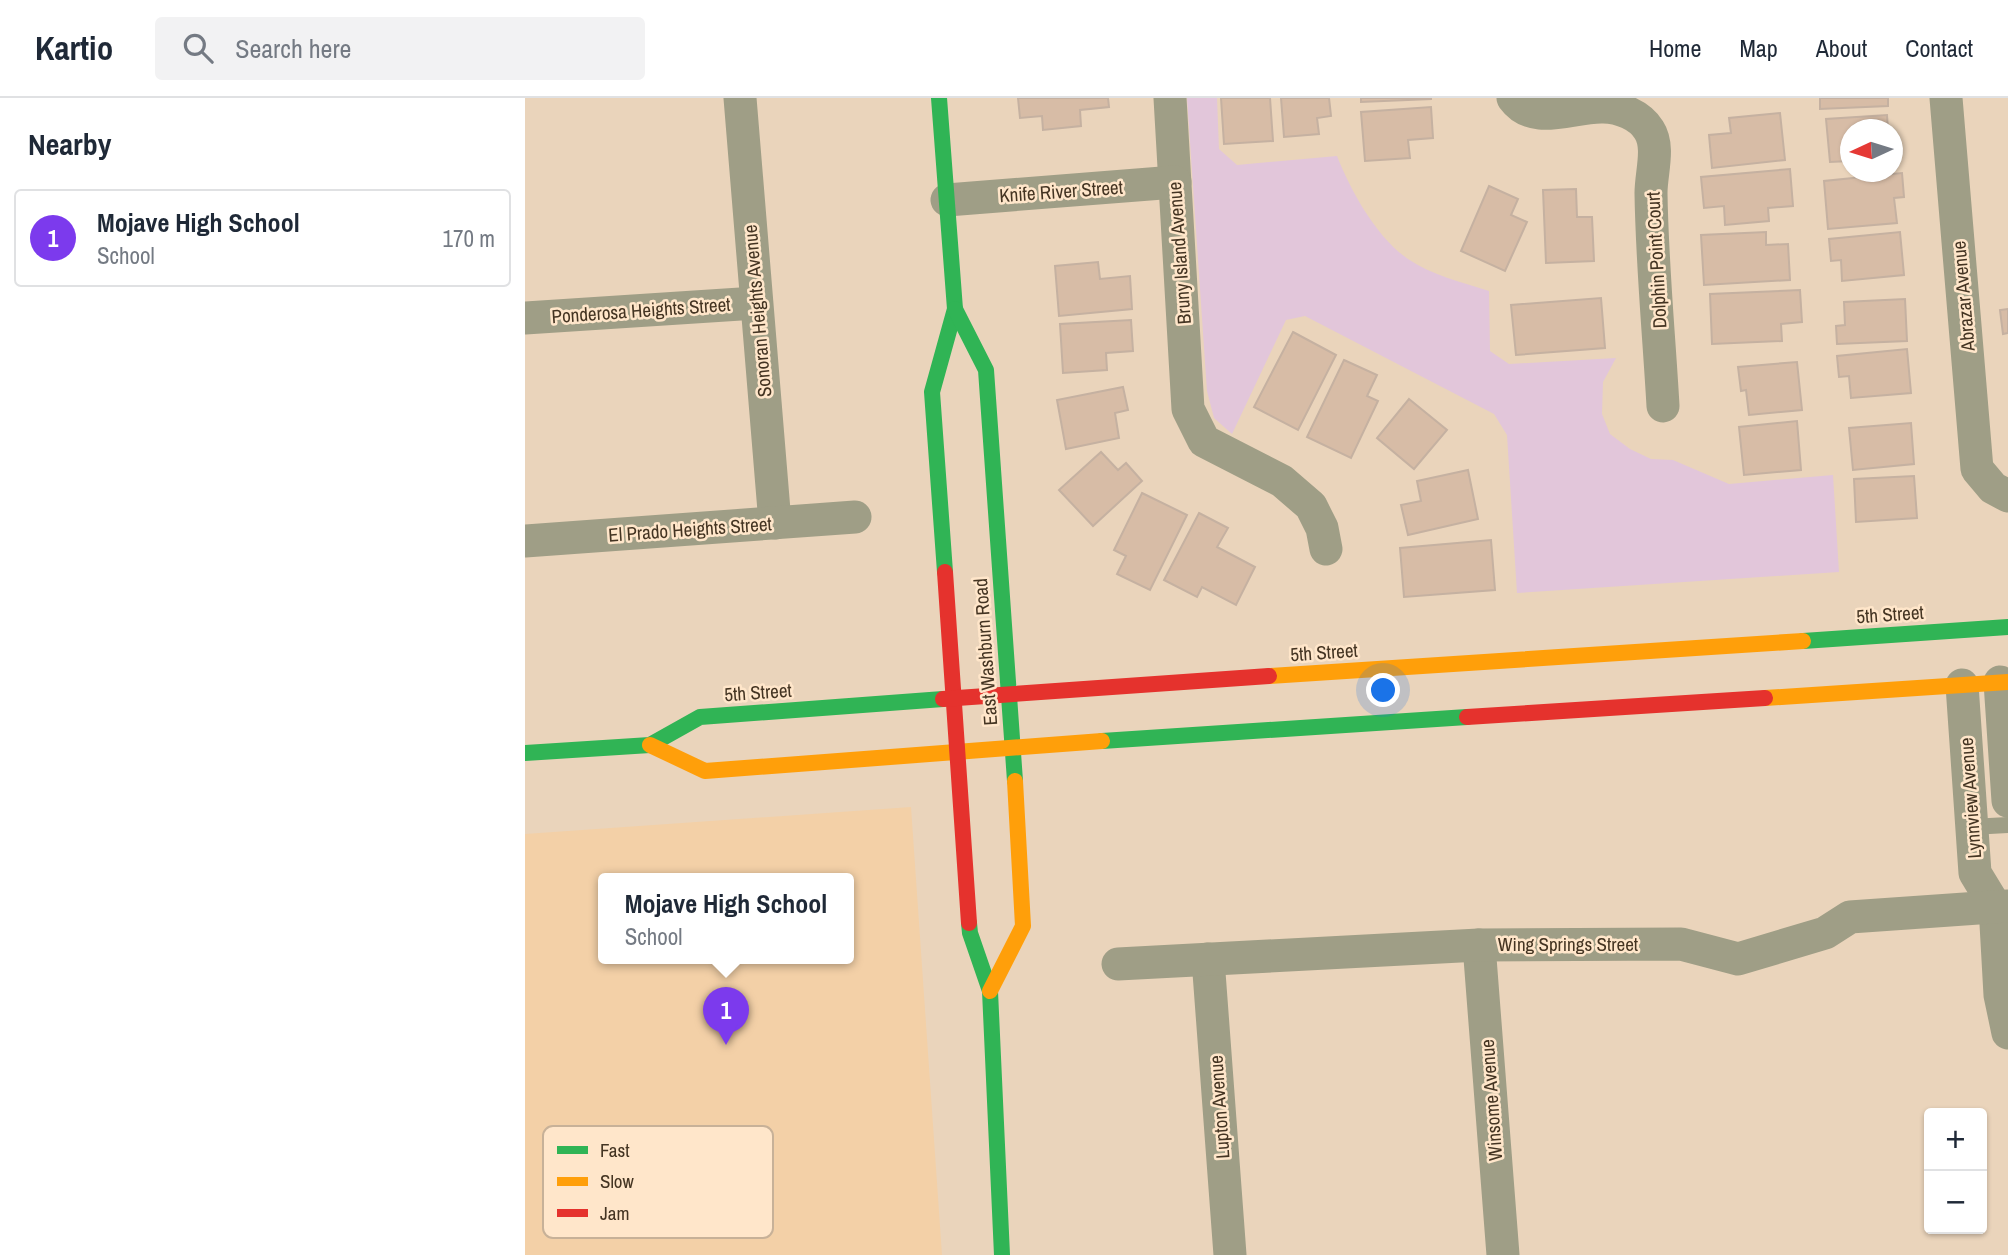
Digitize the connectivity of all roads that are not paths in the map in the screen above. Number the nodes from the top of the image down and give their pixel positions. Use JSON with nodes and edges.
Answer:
{"nodes":[{"id":1,"x":740,"y":98,"type":"edge"},
{"id":2,"x":939,"y":98,"type":"edge"},
{"id":3,"x":1170,"y":98,"type":"edge"},
{"id":4,"x":1513,"y":98,"type":"edge"},
{"id":5,"x":1946,"y":98,"type":"edge"},
{"id":6,"x":1175,"y":183,"type":"junction"},
{"id":7,"x":947,"y":200,"type":"junction"},
{"id":8,"x":756,"y":303,"type":"junction"},
{"id":9,"x":955,"y":309,"type":"junction"},
{"id":10,"x":525,"y":318,"type":"edge"},
{"id":11,"x":1663,"y":406,"type":"dead end"},
{"id":12,"x":2000,"y":492,"type":"edge"},
{"id":13,"x":855,"y":517,"type":"dead end"},
{"id":14,"x":775,"y":523,"type":"junction"},
{"id":15,"x":525,"y":541,"type":"edge"},
{"id":16,"x":1326,"y":549,"type":"dead end"},
{"id":17,"x":2008,"y":628,"type":"edge"},
{"id":18,"x":2004,"y":682,"type":"edge"},
{"id":19,"x":1962,"y":685,"type":"junction"},
{"id":20,"x":1010,"y":694,"type":"junction"},
{"id":21,"x":954,"y":698,"type":"junction"},
{"id":22,"x":650,"y":745,"type":"junction"},
{"id":23,"x":1012,"y":747,"type":"junction"},
{"id":24,"x":957,"y":751,"type":"junction"},
{"id":25,"x":525,"y":753,"type":"edge"},
{"id":26,"x":2008,"y":801,"type":"edge"},
{"id":27,"x":2008,"y":825,"type":"edge"},
{"id":28,"x":1972,"y":827,"type":"junction"},
{"id":29,"x":2004,"y":897,"type":"edge"},
{"id":30,"x":1479,"y":945,"type":"junction"},
{"id":31,"x":1208,"y":959,"type":"junction"},
{"id":32,"x":1118,"y":964,"type":"dead end"},
{"id":33,"x":991,"y":991,"type":"junction"},
{"id":34,"x":2008,"y":1033,"type":"edge"},
{"id":35,"x":1002,"y":1255,"type":"edge"},
{"id":36,"x":1230,"y":1255,"type":"edge"},
{"id":37,"x":1503,"y":1255,"type":"edge"}],
"edges":[{"from":1,"to":8,"type":"street","name":"Sonoran Heights Avenue"},
{"from":2,"to":7,"type":"main road","name":"East Washburn Road"},
{"from":3,"to":6,"type":"street","name":"Bruny Island Avenue"},
{"from":4,"to":11,"type":"street","name":"Dolphin Point Court"},
{"from":5,"to":12,"type":"street","name":"Abrazar Avenue"},
{"from":6,"to":7,"type":"street","name":"Knife River Street"},
{"from":6,"to":16,"type":"street","name":"Bruny Island Avenue"},
{"from":7,"to":9,"type":"main road","name":"East Washburn Road"},
{"from":8,"to":10,"type":"street","name":"Ponderosa Heights Street"},
{"from":8,"to":14,"type":"street","name":"Sonoran Heights Avenue"},
{"from":9,"to":20,"type":"main road","name":"East Washburn Road"},
{"from":9,"to":21,"type":"main road","name":"East Washburn Road"},
{"from":13,"to":14,"type":"street","name":"El Prado Heights Street"},
{"from":14,"to":15,"type":"street","name":"El Prado Heights Street"},
{"from":17,"to":20,"type":"main road","name":"5th Street"},
{"from":18,"to":19,"type":"main road","name":"5th Street"},
{"from":18,"to":26,"type":"street","name":"Lynnview Avenue"},
{"from":19,"to":23,"type":"main road","name":"5th Street"},
{"from":19,"to":28,"type":"street","name":"Lynnview Avenue"},
{"from":20,"to":21,"type":"main road","name":"5th Street"},
{"from":20,"to":23,"type":"main road","name":"East Washburn Road"},
{"from":21,"to":22,"type":"main road","name":"5th Street"},
{"from":21,"to":24,"type":"main road","name":"East Washburn Road"},
{"from":22,"to":24,"type":"main road","name":"5th Street"},
{"from":22,"to":25,"type":"main road","name":"5th Street"},
{"from":23,"to":24,"type":"main road","name":"5th Street"},
{"from":23,"to":33,"type":"main road","name":"East Washburn Road"},
{"from":24,"to":33,"type":"main road","name":"East Washburn Road"},
{"from":27,"to":28,"type":"lane"},
{"from":28,"to":29,"type":"street","name":"Lynnview Avenue"},
{"from":29,"to":30,"type":"street","name":"Wing Springs Street"},
{"from":29,"to":34,"type":"street","name":"Lynnview Avenue"},
{"from":30,"to":31,"type":"street","name":"Wing Springs Street"},
{"from":30,"to":37,"type":"street","name":"Winsome Avenue"},
{"from":31,"to":32,"type":"street","name":"Wing Springs Street"},
{"from":31,"to":36,"type":"street","name":"Lupton Avenue"},
{"from":33,"to":35,"type":"main road","name":"East Washburn Road"}]}
